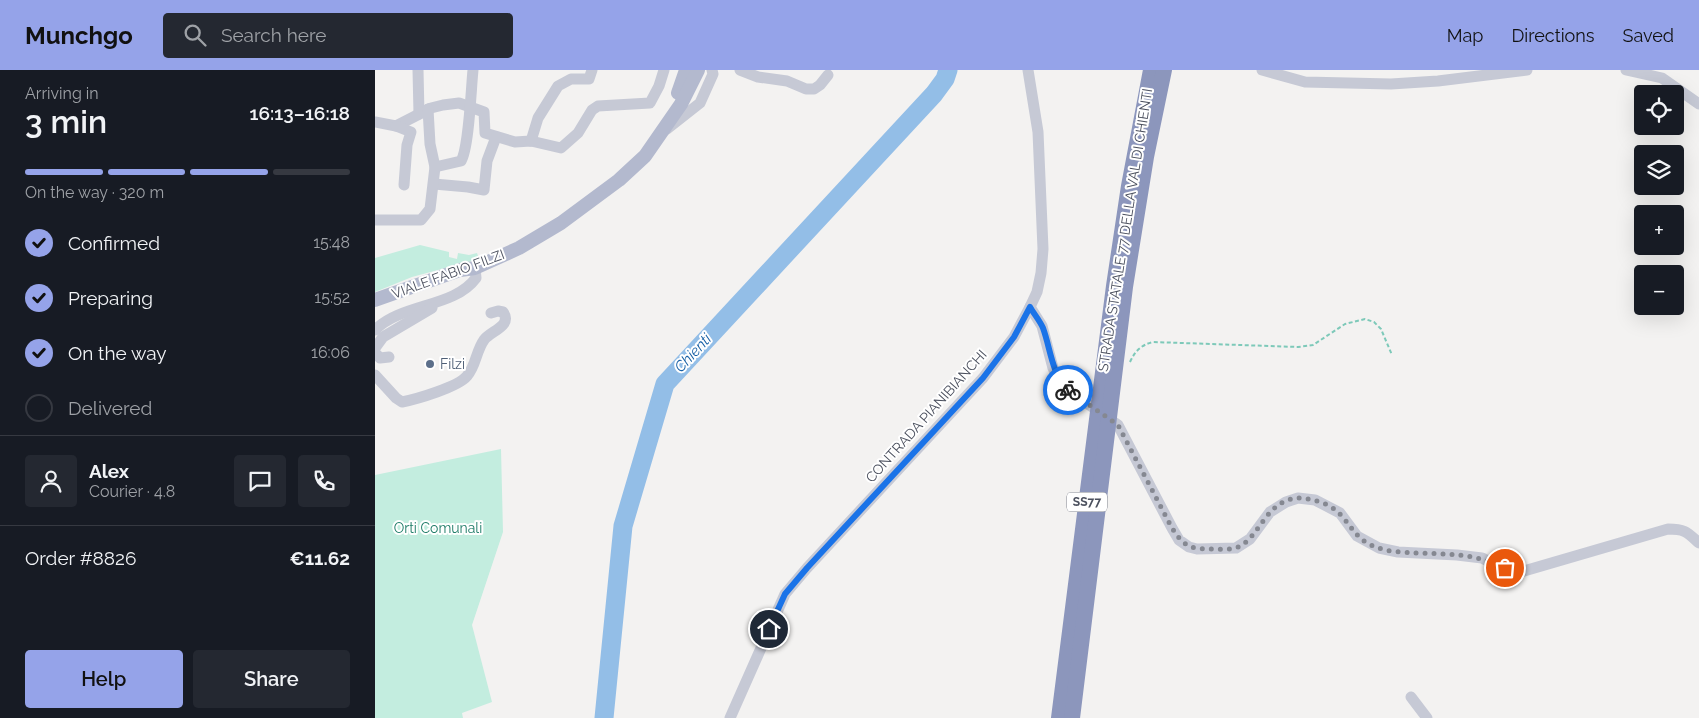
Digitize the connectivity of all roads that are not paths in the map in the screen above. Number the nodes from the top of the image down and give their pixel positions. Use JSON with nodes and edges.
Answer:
{"nodes":[{"id":1,"x":418,"y":70,"type":"edge"},
{"id":2,"x":473,"y":70,"type":"edge"},
{"id":3,"x":592,"y":70,"type":"edge"},
{"id":4,"x":663,"y":70,"type":"edge"},
{"id":5,"x":686,"y":70,"type":"edge"},
{"id":6,"x":698,"y":70,"type":"edge"},
{"id":7,"x":712,"y":70,"type":"edge"},
{"id":8,"x":740,"y":70,"type":"edge"},
{"id":9,"x":1028,"y":70,"type":"edge"},
{"id":10,"x":1151,"y":70,"type":"edge"},
{"id":11,"x":1164,"y":70,"type":"edge"},
{"id":12,"x":1262,"y":70,"type":"edge"},
{"id":13,"x":1527,"y":70,"type":"edge"},
{"id":14,"x":1626,"y":70,"type":"edge"},
{"id":15,"x":828,"y":75,"type":"dead end"},
{"id":16,"x":1699,"y":104,"type":"edge"},
{"id":17,"x":470,"y":107,"type":"junction"},
{"id":18,"x":423,"y":111,"type":"junction"},
{"id":19,"x":375,"y":122,"type":"edge"},
{"id":20,"x":396,"y":126,"type":"junction"},
{"id":21,"x":660,"y":135,"type":"junction"},
{"id":22,"x":496,"y":137,"type":"junction"},
{"id":23,"x":531,"y":141,"type":"junction"},
{"id":24,"x":409,"y":142,"type":"junction"},
{"id":25,"x":430,"y":144,"type":"junction"},
{"id":26,"x":435,"y":167,"type":"junction"},
{"id":27,"x":434,"y":184,"type":"junction"},
{"id":28,"x":404,"y":185,"type":"dead end"},
{"id":29,"x":375,"y":220,"type":"edge"},
{"id":30,"x":475,"y":268,"type":"junction"},
{"id":31,"x":455,"y":294,"type":"junction"},
{"id":32,"x":375,"y":300,"type":"edge"},
{"id":33,"x":1030,"y":307,"type":"junction"},
{"id":34,"x":491,"y":313,"type":"dead end"},
{"id":35,"x":375,"y":330,"type":"edge"},
{"id":36,"x":375,"y":348,"type":"edge"},
{"id":37,"x":375,"y":353,"type":"edge"},
{"id":38,"x":389,"y":357,"type":"dead end"},
{"id":39,"x":375,"y":375,"type":"edge"},
{"id":40,"x":1699,"y":543,"type":"edge"},
{"id":41,"x":1411,"y":697,"type":"dead end"},
{"id":42,"x":730,"y":718,"type":"edge"},
{"id":43,"x":1059,"y":718,"type":"edge"},
{"id":44,"x":1072,"y":718,"type":"edge"},
{"id":45,"x":1427,"y":718,"type":"edge"}],
"edges":[{"from":1,"to":18,"type":"street"},
{"from":2,"to":17,"type":"street"},
{"from":3,"to":23,"type":"street"},
{"from":4,"to":23,"type":"street"},
{"from":5,"to":21,"type":"main road","name":"VIALE FABIO FILZI"},
{"from":6,"to":21,"type":"main road","name":"VIALE FABIO FILZI"},
{"from":7,"to":21,"type":"street"},
{"from":8,"to":15,"type":"street"},
{"from":9,"to":33,"type":"street","name":"CONTRADA PIANIBIANCHI"},
{"from":10,"to":43,"type":"highway","name":"STRADA STATALE 77 DELLA VAL DI CHIENTI","number":"SS77"},
{"from":11,"to":44,"type":"highway","name":"STRADA STATALE 77 DELLA VAL DI CHIENTI","number":"SS77"},
{"from":12,"to":13,"type":"street"},
{"from":14,"to":16,"type":"street"},
{"from":17,"to":18,"type":"street"},
{"from":17,"to":22,"type":"street"},
{"from":17,"to":26,"type":"street"},
{"from":18,"to":20,"type":"street"},
{"from":18,"to":25,"type":"street"},
{"from":19,"to":20,"type":"street"},
{"from":20,"to":24,"type":"street"},
{"from":21,"to":30,"type":"main road","name":"VIALE FABIO FILZI"},
{"from":22,"to":23,"type":"street"},
{"from":22,"to":27,"type":"street"},
{"from":24,"to":25,"type":"street"},
{"from":24,"to":28,"type":"street"},
{"from":25,"to":26,"type":"street"},
{"from":26,"to":27,"type":"street"},
{"from":27,"to":29,"type":"street"},
{"from":30,"to":31,"type":"street"},
{"from":30,"to":32,"type":"main road","name":"VIALE FABIO FILZI"},
{"from":31,"to":35,"type":"street"},
{"from":31,"to":36,"type":"street"},
{"from":33,"to":40,"type":"street"},
{"from":33,"to":42,"type":"street","name":"CONTRADA PIANIBIANCHI"},
{"from":34,"to":39,"type":"street"},
{"from":37,"to":38,"type":"street"},
{"from":41,"to":45,"type":"street"}]}
